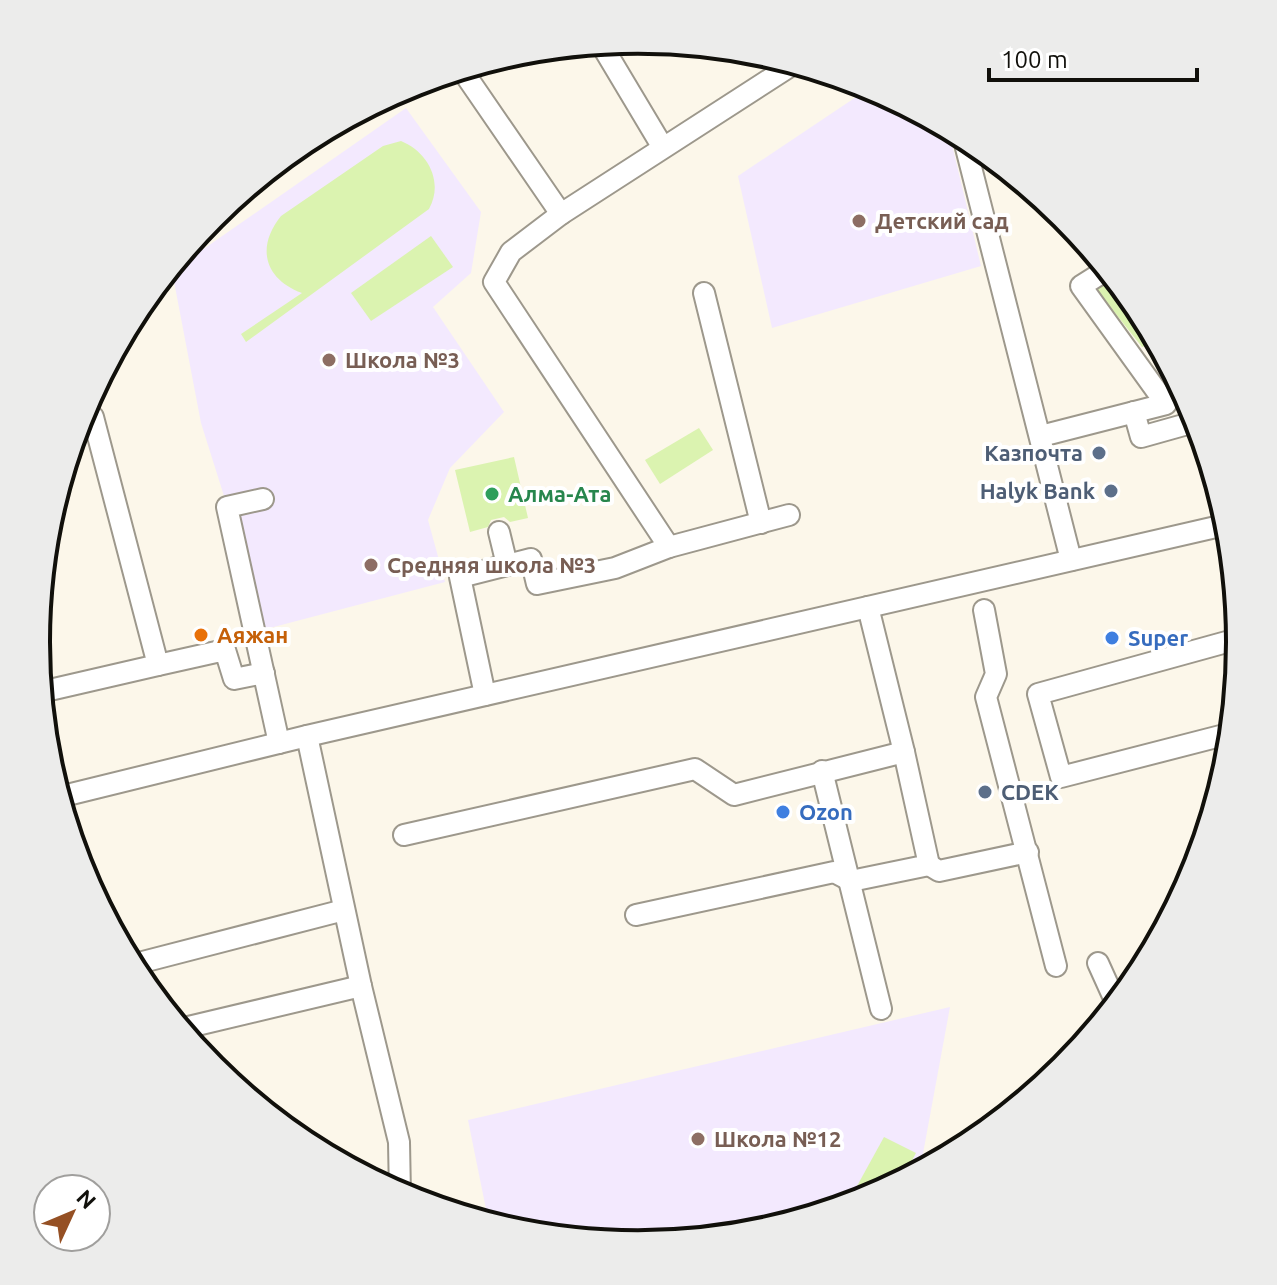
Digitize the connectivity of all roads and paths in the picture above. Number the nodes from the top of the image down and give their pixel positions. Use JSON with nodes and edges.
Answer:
{"nodes":[{"id":1,"x":607,"y":55,"type":"edge"},
{"id":2,"x":781,"y":72,"type":"edge"},
{"id":3,"x":468,"y":79,"type":"edge"},
{"id":4,"x":662,"y":146,"type":"junction"},
{"id":5,"x":968,"y":155,"type":"edge"},
{"id":6,"x":561,"y":214,"type":"junction"},
{"id":7,"x":1098,"y":275,"type":"edge"},
{"id":8,"x":704,"y":293,"type":"dead end"},
{"id":9,"x":1134,"y":412,"type":"junction"},
{"id":10,"x":94,"y":420,"type":"edge"},
{"id":11,"x":1185,"y":425,"type":"edge"},
{"id":12,"x":1041,"y":436,"type":"junction"},
{"id":13,"x":263,"y":499,"type":"dead end"},
{"id":14,"x":789,"y":515,"type":"dead end"},
{"id":15,"x":761,"y":523,"type":"junction"},
{"id":16,"x":1216,"y":527,"type":"edge"},
{"id":17,"x":499,"y":532,"type":"dead end"},
{"id":18,"x":669,"y":547,"type":"junction"},
{"id":19,"x":1071,"y":560,"type":"junction"},
{"id":20,"x":507,"y":565,"type":"junction"},
{"id":21,"x":868,"y":607,"type":"junction"},
{"id":22,"x":984,"y":610,"type":"dead end"},
{"id":23,"x":1227,"y":642,"type":"edge"},
{"id":24,"x":158,"y":665,"type":"junction"},
{"id":25,"x":264,"y":673,"type":"junction"},
{"id":26,"x":52,"y":689,"type":"edge"},
{"id":27,"x":485,"y":695,"type":"junction"},
{"id":28,"x":307,"y":736,"type":"junction"},
{"id":29,"x":1219,"y":736,"type":"edge"},
{"id":30,"x":279,"y":743,"type":"junction"},
{"id":31,"x":904,"y":752,"type":"junction"},
{"id":32,"x":822,"y":771,"type":"junction"},
{"id":33,"x":70,"y":794,"type":"edge"},
{"id":34,"x":404,"y":835,"type":"dead end"},
{"id":35,"x":1028,"y":852,"type":"junction"},
{"id":36,"x":929,"y":865,"type":"junction"},
{"id":37,"x":851,"y":881,"type":"junction"},
{"id":38,"x":344,"y":910,"type":"junction"},
{"id":39,"x":636,"y":915,"type":"dead end"},
{"id":40,"x":144,"y":962,"type":"edge"},
{"id":41,"x":1098,"y":963,"type":"dead end"},
{"id":42,"x":1056,"y":966,"type":"dead end"},
{"id":43,"x":361,"y":986,"type":"junction"},
{"id":44,"x":1111,"y":992,"type":"edge"},
{"id":45,"x":881,"y":1009,"type":"dead end"},
{"id":46,"x":192,"y":1026,"type":"edge"},
{"id":47,"x":400,"y":1180,"type":"edge"}],
"edges":[{"from":1,"to":4,"type":"street"},
{"from":2,"to":4,"type":"street"},
{"from":3,"to":6,"type":"street"},
{"from":4,"to":6,"type":"street"},
{"from":5,"to":12,"type":"street"},
{"from":6,"to":18,"type":"street"},
{"from":7,"to":9,"type":"street"},
{"from":8,"to":15,"type":"street"},
{"from":9,"to":11,"type":"street"},
{"from":9,"to":12,"type":"street"},
{"from":10,"to":24,"type":"street"},
{"from":12,"to":19,"type":"street"},
{"from":13,"to":25,"type":"street"},
{"from":14,"to":15,"type":"street"},
{"from":15,"to":18,"type":"street"},
{"from":16,"to":19,"type":"street"},
{"from":17,"to":20,"type":"street"},
{"from":18,"to":20,"type":"street"},
{"from":19,"to":21,"type":"street"},
{"from":20,"to":27,"type":"street"},
{"from":21,"to":27,"type":"street"},
{"from":21,"to":31,"type":"street"},
{"from":22,"to":35,"type":"street"},
{"from":23,"to":29,"type":"street"},
{"from":24,"to":25,"type":"street"},
{"from":24,"to":26,"type":"street"},
{"from":25,"to":30,"type":"street"},
{"from":27,"to":28,"type":"street"},
{"from":28,"to":30,"type":"street"},
{"from":28,"to":38,"type":"street"},
{"from":30,"to":33,"type":"street"},
{"from":31,"to":32,"type":"street"},
{"from":31,"to":36,"type":"street"},
{"from":32,"to":34,"type":"street"},
{"from":32,"to":37,"type":"street"},
{"from":35,"to":36,"type":"street"},
{"from":35,"to":42,"type":"street"},
{"from":36,"to":37,"type":"street"},
{"from":37,"to":39,"type":"street"},
{"from":37,"to":45,"type":"street"},
{"from":38,"to":40,"type":"street"},
{"from":38,"to":43,"type":"street"},
{"from":41,"to":44,"type":"street"},
{"from":43,"to":46,"type":"street"},
{"from":43,"to":47,"type":"street"}]}
